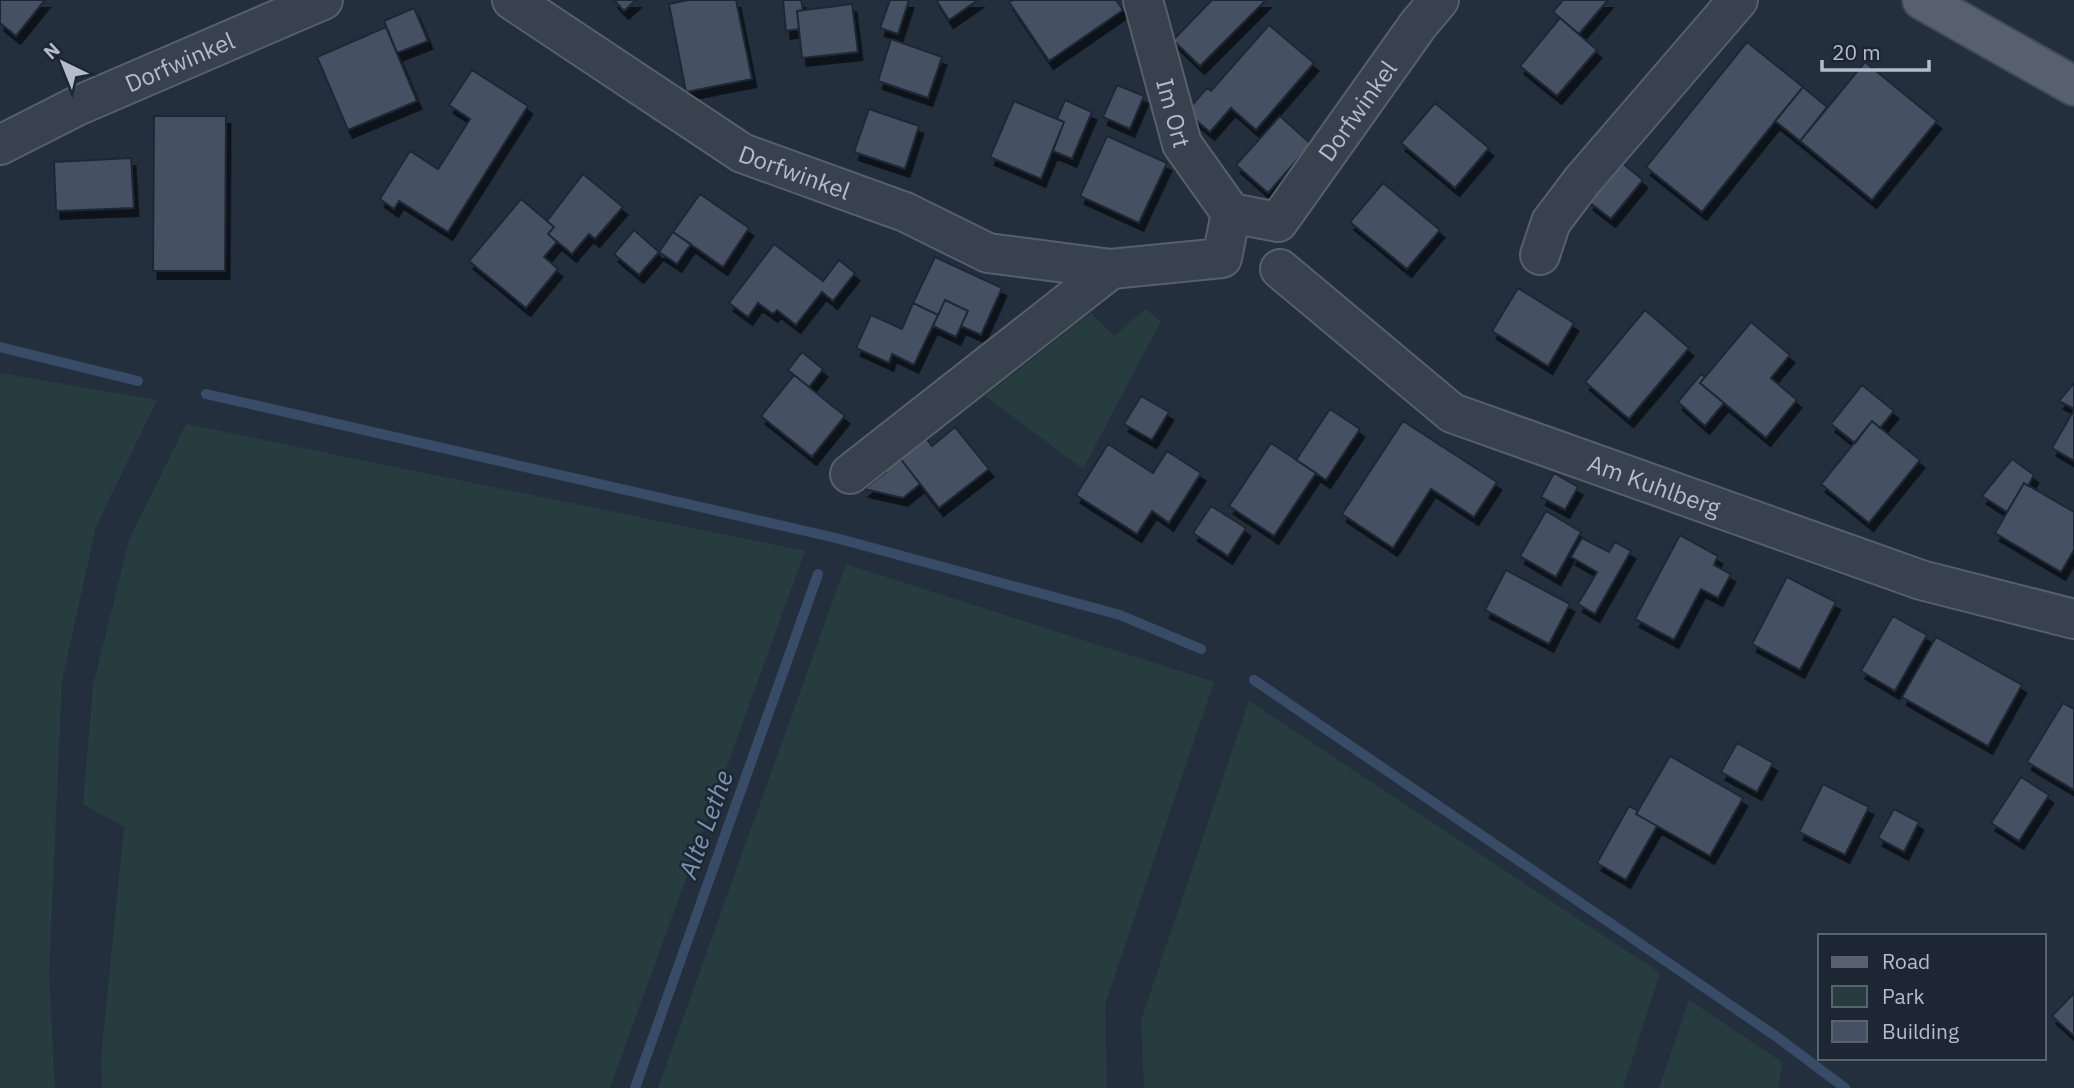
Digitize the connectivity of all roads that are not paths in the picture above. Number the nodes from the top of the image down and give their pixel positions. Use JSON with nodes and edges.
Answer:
{"nodes":[{"id":1,"x":323,"y":0,"type":"edge"},
{"id":2,"x":512,"y":0,"type":"edge"},
{"id":3,"x":1143,"y":0,"type":"edge"},
{"id":4,"x":1439,"y":0,"type":"edge"},
{"id":5,"x":1738,"y":0,"type":"edge"},
{"id":6,"x":1922,"y":0,"type":"edge"},
{"id":7,"x":2074,"y":86,"type":"edge"},
{"id":8,"x":0,"y":145,"type":"edge"},
{"id":9,"x":1231,"y":213,"type":"junction"},
{"id":10,"x":1278,"y":222,"type":"junction"},
{"id":11,"x":1540,"y":256,"type":"dead end"},
{"id":12,"x":1222,"y":258,"type":"junction"},
{"id":13,"x":1111,"y":269,"type":"junction"},
{"id":14,"x":1280,"y":269,"type":"junction"},
{"id":15,"x":850,"y":474,"type":"dead end"},
{"id":16,"x":2074,"y":619,"type":"edge"}],
"edges":[{"from":1,"to":8,"type":"street","name":"Dorfwinkel"},
{"from":2,"to":13,"type":"street","name":"Dorfwinkel"},
{"from":3,"to":9,"type":"street","name":"Im Ort"},
{"from":4,"to":10,"type":"street","name":"Dorfwinkel"},
{"from":5,"to":11,"type":"street"},
{"from":6,"to":7,"type":"main road"},
{"from":9,"to":10,"type":"street"},
{"from":9,"to":12,"type":"street"},
{"from":10,"to":14,"type":"street"},
{"from":12,"to":13,"type":"street","name":"Dorfwinkel"},
{"from":12,"to":14,"type":"street","name":"Dorfwinkel"},
{"from":13,"to":15,"type":"street"},
{"from":14,"to":16,"type":"street","name":"Am Kuhlberg"}]}
